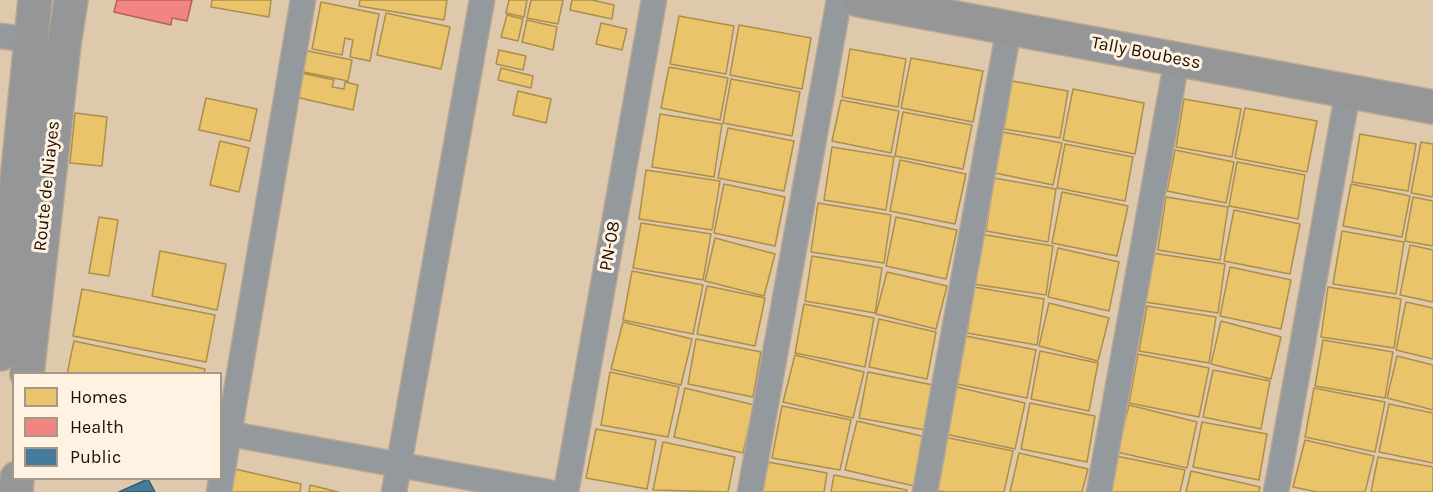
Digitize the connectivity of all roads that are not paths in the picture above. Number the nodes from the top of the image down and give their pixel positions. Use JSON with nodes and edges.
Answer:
{"nodes":[{"id":1,"x":35,"y":0,"type":"edge"},
{"id":2,"x":71,"y":0,"type":"edge"},
{"id":3,"x":303,"y":0,"type":"edge"},
{"id":4,"x":482,"y":0,"type":"edge"},
{"id":5,"x":654,"y":0,"type":"edge"},
{"id":6,"x":839,"y":0,"type":"edge"},
{"id":7,"x":859,"y":0,"type":"edge"},
{"id":8,"x":1009,"y":28,"type":"junction"},
{"id":9,"x":15,"y":38,"type":"edge"},
{"id":10,"x":1177,"y":59,"type":"junction"},
{"id":11,"x":1348,"y":91,"type":"junction"},
{"id":12,"x":1433,"y":107,"type":"edge"},
{"id":13,"x":6,"y":216,"type":"edge"},
{"id":14,"x":0,"y":354,"type":"edge"},
{"id":15,"x":27,"y":372,"type":"edge"},
{"id":16,"x":224,"y":433,"type":"edge"},
{"id":17,"x":222,"y":457,"type":"edge"},
{"id":18,"x":399,"y":465,"type":"junction"},
{"id":19,"x":394,"y":492,"type":"edge"},
{"id":20,"x":548,"y":492,"type":"edge"},
{"id":21,"x":566,"y":492,"type":"edge"},
{"id":22,"x":750,"y":492,"type":"edge"},
{"id":23,"x":925,"y":492,"type":"edge"},
{"id":24,"x":1099,"y":492,"type":"edge"},
{"id":25,"x":1276,"y":492,"type":"edge"}],
"edges":[{"from":1,"to":9,"type":"main road","name":"Route de Niayes"},
{"from":2,"to":15,"type":"main road","name":"Route de Niayes"},
{"from":3,"to":16,"type":"street"},
{"from":4,"to":18,"type":"street"},
{"from":5,"to":21,"type":"street","name":"PN-08"},
{"from":6,"to":22,"type":"street"},
{"from":7,"to":8,"type":"main road","name":"Tally Boubess"},
{"from":8,"to":10,"type":"main road","name":"Tally Boubess"},
{"from":8,"to":23,"type":"street"},
{"from":9,"to":13,"type":"main road","name":"Route de Niayes"},
{"from":10,"to":11,"type":"main road","name":"Tally Boubess"},
{"from":10,"to":24,"type":"street"},
{"from":11,"to":12,"type":"main road","name":"Tally Boubess"},
{"from":11,"to":25,"type":"street"},
{"from":13,"to":14,"type":"main road","name":"Route de Niayes"},
{"from":16,"to":17,"type":"street"},
{"from":16,"to":18,"type":"street"},
{"from":18,"to":19,"type":"street"},
{"from":18,"to":20,"type":"street"}]}
